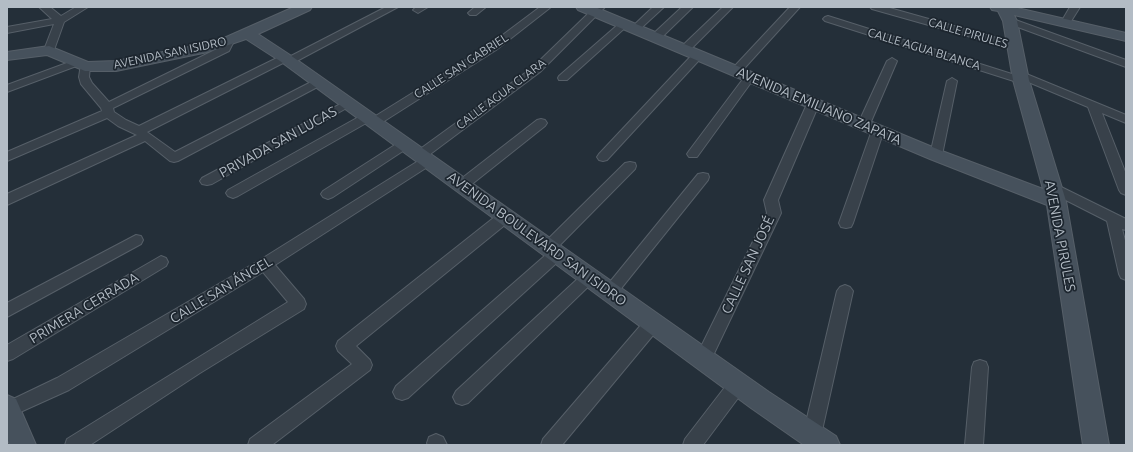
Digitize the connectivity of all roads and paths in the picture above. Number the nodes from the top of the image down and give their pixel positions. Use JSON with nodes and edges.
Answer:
{"nodes":[{"id":1,"x":44,"y":7,"type":"edge"},
{"id":2,"x":83,"y":7,"type":"edge"},
{"id":3,"x":305,"y":7,"type":"edge"},
{"id":4,"x":393,"y":7,"type":"edge"},
{"id":5,"x":481,"y":7,"type":"edge"},
{"id":6,"x":546,"y":7,"type":"edge"},
{"id":7,"x":659,"y":7,"type":"edge"},
{"id":8,"x":688,"y":7,"type":"edge"},
{"id":9,"x":728,"y":7,"type":"edge"},
{"id":10,"x":795,"y":7,"type":"edge"},
{"id":11,"x":875,"y":7,"type":"edge"},
{"id":12,"x":1075,"y":7,"type":"edge"},
{"id":13,"x":593,"y":9,"type":"edge"},
{"id":14,"x":1003,"y":11,"type":"edge"},
{"id":15,"x":472,"y":13,"type":"dead end"},
{"id":16,"x":828,"y":19,"type":"dead end"},
{"id":17,"x":60,"y":20,"type":"junction"},
{"id":18,"x":1065,"y":24,"type":"junction"},
{"id":19,"x":630,"y":26,"type":"junction"},
{"id":20,"x":7,"y":30,"type":"edge"},
{"id":21,"x":238,"y":37,"type":"junction"},
{"id":22,"x":1126,"y":37,"type":"edge"},
{"id":23,"x":656,"y":38,"type":"junction"},
{"id":24,"x":1014,"y":46,"type":"junction"},
{"id":25,"x":49,"y":50,"type":"junction"},
{"id":26,"x":690,"y":53,"type":"junction"},
{"id":27,"x":7,"y":56,"type":"edge"},
{"id":28,"x":287,"y":60,"type":"junction"},
{"id":29,"x":892,"y":61,"type":"dead end"},
{"id":30,"x":80,"y":64,"type":"junction"},
{"id":31,"x":1126,"y":64,"type":"edge"},
{"id":32,"x":743,"y":74,"type":"junction"},
{"id":33,"x":1021,"y":77,"type":"junction"},
{"id":34,"x":563,"y":78,"type":"dead end"},
{"id":35,"x":952,"y":81,"type":"dead end"},
{"id":36,"x":319,"y":82,"type":"junction"},
{"id":37,"x":7,"y":89,"type":"edge"},
{"id":38,"x":348,"y":103,"type":"junction"},
{"id":39,"x":814,"y":104,"type":"junction"},
{"id":40,"x":1093,"y":106,"type":"junction"},
{"id":41,"x":107,"y":110,"type":"junction"},
{"id":42,"x":371,"y":120,"type":"junction"},
{"id":43,"x":1126,"y":120,"type":"edge"},
{"id":44,"x":541,"y":123,"type":"dead end"},
{"id":45,"x":871,"y":127,"type":"junction"},
{"id":46,"x":143,"y":134,"type":"junction"},
{"id":47,"x":417,"y":153,"type":"junction"},
{"id":48,"x":693,"y":154,"type":"dead end"},
{"id":49,"x":936,"y":155,"type":"junction"},
{"id":50,"x":603,"y":157,"type":"dead end"},
{"id":51,"x":7,"y":158,"type":"edge"},
{"id":52,"x":630,"y":166,"type":"dead end"},
{"id":53,"x":703,"y":177,"type":"dead end"},
{"id":54,"x":207,"y":181,"type":"dead end"},
{"id":55,"x":462,"y":185,"type":"junction"},
{"id":56,"x":1126,"y":190,"type":"edge"},
{"id":57,"x":233,"y":193,"type":"dead end"},
{"id":58,"x":328,"y":194,"type":"dead end"},
{"id":59,"x":1054,"y":195,"type":"junction"},
{"id":60,"x":7,"y":200,"type":"edge"},
{"id":61,"x":506,"y":216,"type":"junction"},
{"id":62,"x":1120,"y":222,"type":"edge"},
{"id":63,"x":846,"y":223,"type":"dead end"},
{"id":64,"x":136,"y":240,"type":"dead end"},
{"id":65,"x":553,"y":251,"type":"junction"},
{"id":66,"x":161,"y":262,"type":"dead end"},
{"id":67,"x":265,"y":264,"type":"junction"},
{"id":68,"x":1126,"y":274,"type":"edge"},
{"id":69,"x":589,"y":277,"type":"junction"},
{"id":70,"x":845,"y":291,"type":"dead end"},
{"id":71,"x":610,"y":292,"type":"junction"},
{"id":72,"x":7,"y":311,"type":"edge"},
{"id":73,"x":653,"y":323,"type":"junction"},
{"id":74,"x":7,"y":354,"type":"edge"},
{"id":75,"x":703,"y":359,"type":"junction"},
{"id":76,"x":980,"y":368,"type":"dead end"},
{"id":77,"x":738,"y":384,"type":"junction"},
{"id":78,"x":402,"y":392,"type":"dead end"},
{"id":79,"x":462,"y":397,"type":"dead end"},
{"id":80,"x":8,"y":408,"type":"edge"},
{"id":81,"x":821,"y":442,"type":"edge"},
{"id":82,"x":23,"y":445,"type":"edge"},
{"id":83,"x":74,"y":445,"type":"edge"},
{"id":84,"x":257,"y":445,"type":"edge"},
{"id":85,"x":550,"y":445,"type":"edge"},
{"id":86,"x":692,"y":445,"type":"edge"},
{"id":87,"x":974,"y":445,"type":"edge"},
{"id":88,"x":1096,"y":445,"type":"edge"}],
"edges":[{"from":1,"to":17,"type":"street"},
{"from":2,"to":17,"type":"street"},
{"from":3,"to":21,"type":"main road","name":"AVENIDA SAN ISIDRO"},
{"from":4,"to":28,"type":"street"},
{"from":5,"to":15,"type":"street"},
{"from":6,"to":42,"type":"street","name":"CALLE SAN GABRIEL"},
{"from":7,"to":19,"type":"street"},
{"from":8,"to":23,"type":"street"},
{"from":9,"to":26,"type":"street"},
{"from":10,"to":32,"type":"street"},
{"from":11,"to":24,"type":"street","name":"CALLE PIRULES"},
{"from":12,"to":18,"type":"street"},
{"from":13,"to":19,"type":"main road","name":"AVENIDA EMILIANO ZAPATA"},
{"from":13,"to":47,"type":"street","name":"CALLE AGUA CLARA"},
{"from":14,"to":18,"type":"main road"},
{"from":14,"to":24,"type":"main road","name":"AVENIDA PIRULES"},
{"from":14,"to":31,"type":"street"},
{"from":16,"to":33,"type":"street","name":"CALLE AGUA BLANCA"},
{"from":17,"to":20,"type":"street"},
{"from":17,"to":25,"type":"street"},
{"from":18,"to":22,"type":"main road"},
{"from":19,"to":23,"type":"main road","name":"AVENIDA EMILIANO ZAPATA"},
{"from":19,"to":34,"type":"street"},
{"from":21,"to":28,"type":"main road","name":"AVENIDA BOULEVARD SAN ISIDRO"},
{"from":21,"to":30,"type":"main road","name":"AVENIDA SAN ISIDRO"},
{"from":21,"to":41,"type":"street"},
{"from":23,"to":26,"type":"main road","name":"AVENIDA EMILIANO ZAPATA"},
{"from":24,"to":33,"type":"main road","name":"AVENIDA PIRULES"},
{"from":25,"to":27,"type":"main road"},
{"from":25,"to":30,"type":"main road","name":"AVENIDA SAN ISIDRO"},
{"from":26,"to":32,"type":"main road","name":"AVENIDA EMILIANO ZAPATA"},
{"from":26,"to":50,"type":"street"},
{"from":28,"to":36,"type":"main road","name":"AVENIDA BOULEVARD SAN ISIDRO"},
{"from":28,"to":46,"type":"street"},
{"from":29,"to":45,"type":"street"},
{"from":30,"to":37,"type":"street"},
{"from":30,"to":41,"type":"street"},
{"from":32,"to":39,"type":"main road","name":"AVENIDA EMILIANO ZAPATA"},
{"from":32,"to":48,"type":"street"},
{"from":33,"to":40,"type":"street","name":"CALLE AGUA BLANCA"},
{"from":33,"to":59,"type":"main road","name":"AVENIDA PIRULES"},
{"from":35,"to":49,"type":"street"},
{"from":36,"to":38,"type":"main road","name":"AVENIDA BOULEVARD SAN ISIDRO"},
{"from":36,"to":46,"type":"street"},
{"from":38,"to":42,"type":"main road","name":"AVENIDA BOULEVARD SAN ISIDRO"},
{"from":38,"to":54,"type":"street","name":"PRIVADA SAN LUCAS"},
{"from":39,"to":45,"type":"main road","name":"AVENIDA EMILIANO ZAPATA"},
{"from":39,"to":75,"type":"street","name":"CALLE SAN JOSÉ"},
{"from":40,"to":43,"type":"street","name":"CALLE AGUA BLANCA"},
{"from":40,"to":56,"type":"street"},
{"from":41,"to":46,"type":"street"},
{"from":41,"to":51,"type":"street"},
{"from":42,"to":47,"type":"main road","name":"AVENIDA BOULEVARD SAN ISIDRO"},
{"from":42,"to":57,"type":"street","name":"CALLE SAN GABRIEL"},
{"from":44,"to":55,"type":"street"},
{"from":45,"to":49,"type":"main road","name":"AVENIDA EMILIANO ZAPATA"},
{"from":45,"to":63,"type":"street"},
{"from":46,"to":60,"type":"street"},
{"from":47,"to":55,"type":"main road","name":"AVENIDA BOULEVARD SAN ISIDRO"},
{"from":47,"to":58,"type":"street"},
{"from":47,"to":67,"type":"street","name":"CALLE SAN ÁNGEL"},
{"from":49,"to":59,"type":"main road","name":"AVENIDA EMILIANO ZAPATA"},
{"from":52,"to":65,"type":"street"},
{"from":53,"to":71,"type":"street"},
{"from":55,"to":61,"type":"main road","name":"AVENIDA BOULEVARD SAN ISIDRO"},
{"from":59,"to":62,"type":"street"},
{"from":59,"to":88,"type":"main road","name":"AVENIDA PIRULES"},
{"from":61,"to":65,"type":"main road","name":"AVENIDA BOULEVARD SAN ISIDRO"},
{"from":61,"to":84,"type":"street"},
{"from":62,"to":68,"type":"street"},
{"from":64,"to":72,"type":"street"},
{"from":65,"to":69,"type":"main road","name":"AVENIDA BOULEVARD SAN ISIDRO"},
{"from":65,"to":78,"type":"street"},
{"from":66,"to":74,"type":"street","name":"PRIMERA CERRADA"},
{"from":67,"to":80,"type":"street","name":"CALLE SAN ÁNGEL"},
{"from":67,"to":83,"type":"street"},
{"from":69,"to":71,"type":"main road","name":"AVENIDA BOULEVARD SAN ISIDRO"},
{"from":69,"to":79,"type":"street"},
{"from":70,"to":81,"type":"street"},
{"from":71,"to":73,"type":"main road","name":"AVENIDA BOULEVARD SAN ISIDRO"},
{"from":73,"to":75,"type":"main road","name":"AVENIDA BOULEVARD SAN ISIDRO"},
{"from":73,"to":85,"type":"street"},
{"from":75,"to":77,"type":"main road","name":"AVENIDA BOULEVARD SAN ISIDRO"},
{"from":76,"to":87,"type":"street"},
{"from":77,"to":81,"type":"main road","name":"AVENIDA BOULEVARD SAN ISIDRO"},
{"from":77,"to":86,"type":"street"},
{"from":80,"to":82,"type":"main road"}]}
